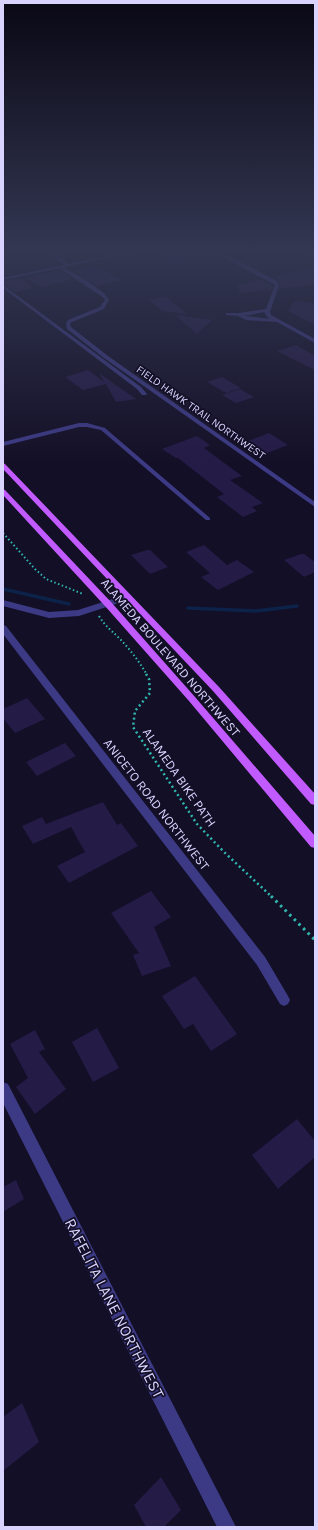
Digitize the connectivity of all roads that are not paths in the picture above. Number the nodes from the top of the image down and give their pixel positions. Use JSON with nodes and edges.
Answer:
{"nodes":[{"id":1,"x":49,"y":320,"type":"edge"},
{"id":2,"x":71,"y":320,"type":"edge"},
{"id":3,"x":272,"y":320,"type":"edge"},
{"id":4,"x":279,"y":321,"type":"joint"},
{"id":5,"x":315,"y":341,"type":"edge"},
{"id":6,"x":144,"y":394,"type":"dead end"},
{"id":7,"x":3,"y":444,"type":"edge"},
{"id":8,"x":3,"y":465,"type":"edge"},
{"id":9,"x":3,"y":491,"type":"edge"},
{"id":10,"x":315,"y":505,"type":"edge"},
{"id":11,"x":208,"y":519,"type":"dead end"},
{"id":12,"x":128,"y":598,"type":"junction"},
{"id":13,"x":3,"y":603,"type":"edge"},
{"id":14,"x":108,"y":604,"type":"junction"},
{"id":15,"x":3,"y":628,"type":"edge"},
{"id":16,"x":315,"y":801,"type":"edge"},
{"id":17,"x":315,"y":844,"type":"edge"},
{"id":18,"x":284,"y":1000,"type":"dead end"},
{"id":19,"x":3,"y":1089,"type":"edge"},
{"id":20,"x":227,"y":1527,"type":"edge"}],
"edges":[{"from":1,"to":6,"type":"lane"},
{"from":2,"to":10,"type":"lane","name":"FIELD HAWK TRAIL NORTHWEST"},
{"from":3,"to":4,"type":"street"},
{"from":4,"to":5,"type":"street"},
{"from":7,"to":11,"type":"lane"},
{"from":8,"to":12,"type":"main road","name":"ALAMEDA BOULEVARD NORTHWEST"},
{"from":9,"to":14,"type":"main road","name":"ALAMEDA BOULEVARD NORTHWEST"},
{"from":12,"to":14,"type":"street"},
{"from":12,"to":16,"type":"main road","name":"ALAMEDA BOULEVARD NORTHWEST"},
{"from":13,"to":14,"type":"street"},
{"from":14,"to":17,"type":"main road","name":"ALAMEDA BOULEVARD NORTHWEST"},
{"from":15,"to":18,"type":"street","name":"ANICETO ROAD NORTHWEST"},
{"from":19,"to":20,"type":"street","name":"RAFELITA LANE NORTHWEST"}]}
